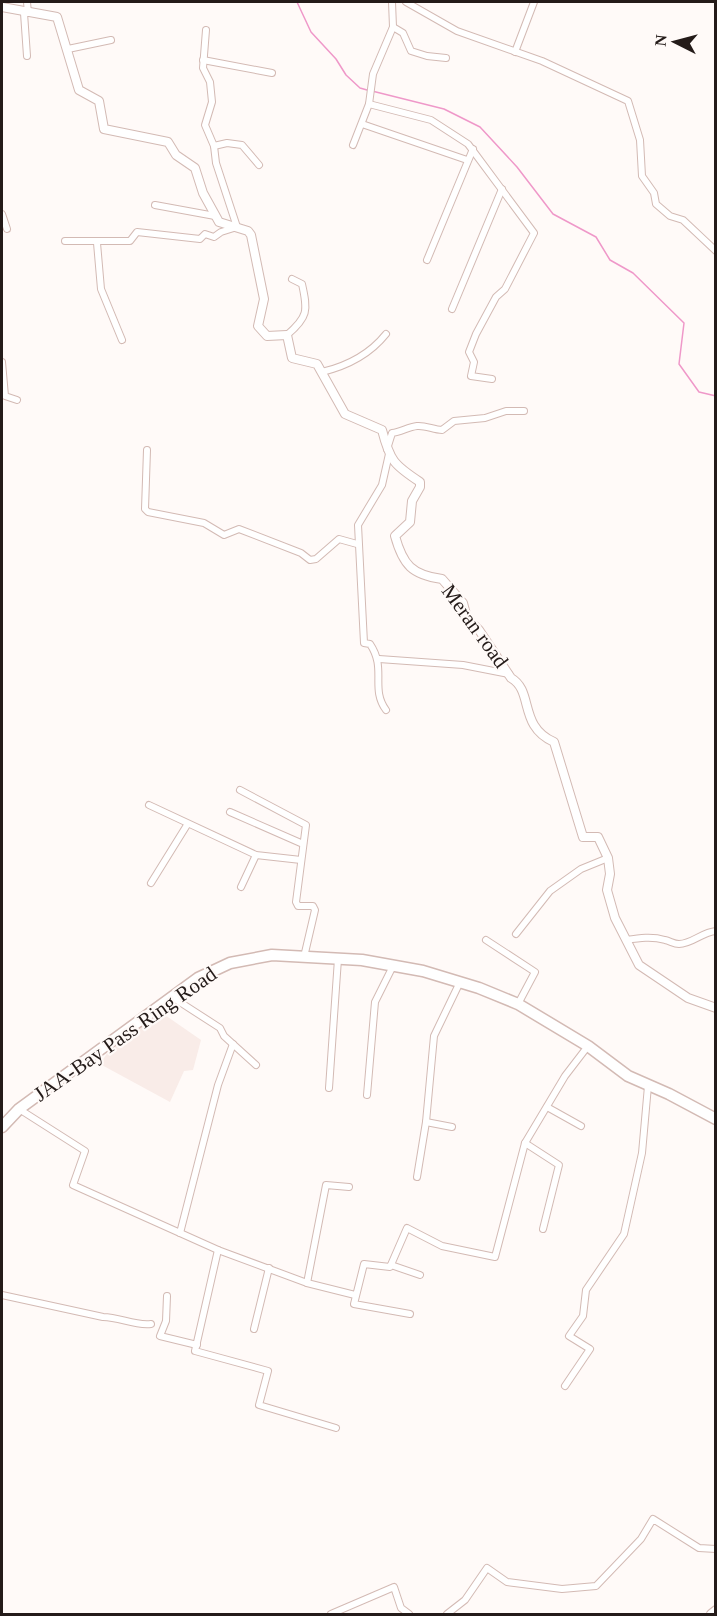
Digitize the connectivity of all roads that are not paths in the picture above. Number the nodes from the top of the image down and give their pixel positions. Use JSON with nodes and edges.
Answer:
{"nodes":[{"id":1,"x":27,"y":2,"type":"edge"},
{"id":2,"x":392,"y":2,"type":"edge"},
{"id":3,"x":406,"y":2,"type":"edge"},
{"id":4,"x":534,"y":2,"type":"edge"},
{"id":5,"x":2,"y":7,"type":"edge"},
{"id":6,"x":26,"y":13,"type":"junction"},
{"id":7,"x":393,"y":27,"type":"junction"},
{"id":8,"x":206,"y":30,"type":"dead end"},
{"id":9,"x":111,"y":40,"type":"dead end"},
{"id":10,"x":68,"y":49,"type":"junction"},
{"id":11,"x":515,"y":52,"type":"junction"},
{"id":12,"x":27,"y":56,"type":"dead end"},
{"id":13,"x":446,"y":58,"type":"dead end"},
{"id":14,"x":203,"y":60,"type":"junction"},
{"id":15,"x":272,"y":73,"type":"dead end"},
{"id":16,"x":369,"y":104,"type":"junction"},
{"id":17,"x":362,"y":124,"type":"junction"},
{"id":18,"x":353,"y":145,"type":"dead end"},
{"id":19,"x":214,"y":146,"type":"junction"},
{"id":20,"x":473,"y":149,"type":"junction"},
{"id":21,"x":467,"y":160,"type":"junction"},
{"id":22,"x":259,"y":165,"type":"dead end"},
{"id":23,"x":502,"y":189,"type":"junction"},
{"id":24,"x":155,"y":205,"type":"dead end"},
{"id":25,"x":2,"y":214,"type":"edge"},
{"id":26,"x":216,"y":216,"type":"junction"},
{"id":27,"x":237,"y":227,"type":"junction"},
{"id":28,"x":7,"y":229,"type":"dead end"},
{"id":29,"x":65,"y":241,"type":"dead end"},
{"id":30,"x":97,"y":243,"type":"junction"},
{"id":31,"x":716,"y":251,"type":"edge"},
{"id":32,"x":427,"y":260,"type":"dead end"},
{"id":33,"x":292,"y":279,"type":"dead end"},
{"id":34,"x":452,"y":309,"type":"dead end"},
{"id":35,"x":386,"y":334,"type":"dead end"},
{"id":36,"x":287,"y":335,"type":"junction"},
{"id":37,"x":122,"y":339,"type":"dead end"},
{"id":38,"x":2,"y":362,"type":"edge"},
{"id":39,"x":322,"y":372,"type":"junction"},
{"id":40,"x":492,"y":379,"type":"dead end"},
{"id":41,"x":17,"y":400,"type":"dead end"},
{"id":42,"x":524,"y":411,"type":"dead end"},
{"id":43,"x":147,"y":450,"type":"dead end"},
{"id":44,"x":388,"y":452,"type":"junction"},
{"id":45,"x":357,"y":544,"type":"junction"},
{"id":46,"x":379,"y":659,"type":"junction"},
{"id":47,"x":511,"y":674,"type":"junction"},
{"id":48,"x":386,"y":710,"type":"dead end"},
{"id":49,"x":240,"y":790,"type":"dead end"},
{"id":50,"x":149,"y":805,"type":"dead end"},
{"id":51,"x":230,"y":813,"type":"dead end"},
{"id":52,"x":187,"y":825,"type":"junction"},
{"id":53,"x":303,"y":844,"type":"junction"},
{"id":54,"x":256,"y":855,"type":"junction"},
{"id":55,"x":608,"y":858,"type":"junction"},
{"id":56,"x":301,"y":860,"type":"junction"},
{"id":57,"x":151,"y":883,"type":"dead end"},
{"id":58,"x":241,"y":887,"type":"dead end"},
{"id":59,"x":716,"y":931,"type":"edge"},
{"id":60,"x":516,"y":934,"type":"dead end"},
{"id":61,"x":486,"y":940,"type":"dead end"},
{"id":62,"x":626,"y":940,"type":"junction"},
{"id":63,"x":304,"y":957,"type":"junction"},
{"id":64,"x":338,"y":959,"type":"junction"},
{"id":65,"x":394,"y":964,"type":"junction"},
{"id":66,"x":460,"y":982,"type":"junction"},
{"id":67,"x":172,"y":997,"type":"junction"},
{"id":68,"x":518,"y":1004,"type":"junction"},
{"id":69,"x":716,"y":1008,"type":"edge"},
{"id":70,"x":233,"y":1044,"type":"junction"},
{"id":71,"x":588,"y":1046,"type":"junction"},
{"id":72,"x":256,"y":1065,"type":"dead end"},
{"id":73,"x":648,"y":1086,"type":"junction"},
{"id":74,"x":329,"y":1088,"type":"dead end"},
{"id":75,"x":367,"y":1095,"type":"dead end"},
{"id":76,"x":547,"y":1107,"type":"junction"},
{"id":77,"x":19,"y":1109,"type":"junction"},
{"id":78,"x":716,"y":1119,"type":"edge"},
{"id":79,"x":426,"y":1122,"type":"junction"},
{"id":80,"x":3,"y":1123,"type":"edge"},
{"id":81,"x":581,"y":1126,"type":"dead end"},
{"id":82,"x":452,"y":1127,"type":"dead end"},
{"id":83,"x":525,"y":1143,"type":"junction"},
{"id":84,"x":417,"y":1177,"type":"dead end"},
{"id":85,"x":350,"y":1187,"type":"dead end"},
{"id":86,"x":543,"y":1229,"type":"dead end"},
{"id":87,"x":180,"y":1233,"type":"junction"},
{"id":88,"x":218,"y":1250,"type":"junction"},
{"id":89,"x":391,"y":1265,"type":"junction"},
{"id":90,"x":269,"y":1268,"type":"junction"},
{"id":91,"x":420,"y":1275,"type":"dead end"},
{"id":92,"x":307,"y":1283,"type":"junction"},
{"id":93,"x":2,"y":1295,"type":"edge"},
{"id":94,"x":356,"y":1295,"type":"junction"},
{"id":95,"x":167,"y":1296,"type":"dead end"},
{"id":96,"x":410,"y":1314,"type":"dead end"},
{"id":97,"x":151,"y":1324,"type":"dead end"},
{"id":98,"x":254,"y":1329,"type":"dead end"},
{"id":99,"x":196,"y":1345,"type":"junction"},
{"id":100,"x":565,"y":1386,"type":"dead end"},
{"id":101,"x":336,"y":1428,"type":"dead end"},
{"id":102,"x":716,"y":1549,"type":"edge"},
{"id":103,"x":716,"y":1610,"type":"edge"},
{"id":104,"x":331,"y":1614,"type":"edge"},
{"id":105,"x":409,"y":1614,"type":"edge"},
{"id":106,"x":447,"y":1614,"type":"edge"},
{"id":107,"x":711,"y":1614,"type":"edge"}],
"edges":[{"from":1,"to":6,"type":"street"},
{"from":2,"to":7,"type":"street"},
{"from":3,"to":11,"type":"street"},
{"from":4,"to":11,"type":"street"},
{"from":5,"to":6,"type":"street"},
{"from":6,"to":10,"type":"street"},
{"from":6,"to":12,"type":"street"},
{"from":7,"to":13,"type":"street"},
{"from":7,"to":16,"type":"street"},
{"from":8,"to":14,"type":"street"},
{"from":9,"to":10,"type":"street"},
{"from":10,"to":26,"type":"street"},
{"from":11,"to":31,"type":"street"},
{"from":14,"to":15,"type":"street"},
{"from":14,"to":19,"type":"street"},
{"from":16,"to":17,"type":"street"},
{"from":16,"to":20,"type":"street"},
{"from":17,"to":18,"type":"street"},
{"from":17,"to":21,"type":"street"},
{"from":19,"to":22,"type":"street"},
{"from":19,"to":27,"type":"street"},
{"from":20,"to":21,"type":"street"},
{"from":20,"to":23,"type":"street"},
{"from":21,"to":32,"type":"street"},
{"from":23,"to":34,"type":"street"},
{"from":23,"to":40,"type":"street"},
{"from":24,"to":26,"type":"street"},
{"from":25,"to":28,"type":"street"},
{"from":26,"to":27,"type":"street"},
{"from":27,"to":30,"type":"street"},
{"from":27,"to":36,"type":"street"},
{"from":29,"to":30,"type":"street"},
{"from":30,"to":37,"type":"street"},
{"from":33,"to":36,"type":"street"},
{"from":35,"to":39,"type":"street"},
{"from":36,"to":39,"type":"street"},
{"from":38,"to":41,"type":"street"},
{"from":39,"to":44,"type":"street","name":"Meran road"},
{"from":42,"to":44,"type":"street"},
{"from":43,"to":45,"type":"street"},
{"from":44,"to":45,"type":"street"},
{"from":44,"to":47,"type":"street","name":"Meran road"},
{"from":45,"to":46,"type":"street"},
{"from":46,"to":47,"type":"street"},
{"from":46,"to":48,"type":"street"},
{"from":47,"to":55,"type":"street","name":"Meran road"},
{"from":49,"to":53,"type":"street"},
{"from":50,"to":52,"type":"street"},
{"from":51,"to":53,"type":"street"},
{"from":52,"to":54,"type":"street"},
{"from":52,"to":57,"type":"street"},
{"from":53,"to":56,"type":"street"},
{"from":54,"to":56,"type":"street"},
{"from":54,"to":58,"type":"street"},
{"from":55,"to":60,"type":"street"},
{"from":55,"to":62,"type":"street"},
{"from":56,"to":63,"type":"street"},
{"from":59,"to":62,"type":"street"},
{"from":61,"to":68,"type":"street"},
{"from":62,"to":69,"type":"street"},
{"from":63,"to":64,"type":"highway","name":"JAA-Bay Pass Ring Road"},
{"from":63,"to":67,"type":"highway","name":"JAA-Bay Pass Ring Road"},
{"from":64,"to":65,"type":"highway","name":"JAA-Bay Pass Ring Road"},
{"from":64,"to":74,"type":"street"},
{"from":65,"to":66,"type":"highway","name":"JAA-Bay Pass Ring Road"},
{"from":65,"to":75,"type":"street"},
{"from":66,"to":68,"type":"highway","name":"JAA-Bay Pass Ring Road"},
{"from":66,"to":79,"type":"street"},
{"from":67,"to":70,"type":"street"},
{"from":67,"to":77,"type":"highway","name":"JAA-Bay Pass Ring Road"},
{"from":68,"to":71,"type":"highway","name":"JAA-Bay Pass Ring Road"},
{"from":70,"to":72,"type":"street"},
{"from":70,"to":87,"type":"street"},
{"from":71,"to":73,"type":"highway","name":"JAA-Bay Pass Ring Road"},
{"from":71,"to":76,"type":"street"},
{"from":73,"to":78,"type":"highway","name":"JAA-Bay Pass Ring Road"},
{"from":73,"to":100,"type":"street"},
{"from":76,"to":81,"type":"street"},
{"from":76,"to":83,"type":"street"},
{"from":77,"to":80,"type":"highway","name":"JAA-Bay Pass Ring Road"},
{"from":77,"to":87,"type":"street"},
{"from":79,"to":82,"type":"street"},
{"from":79,"to":84,"type":"street"},
{"from":83,"to":86,"type":"street"},
{"from":83,"to":89,"type":"street"},
{"from":85,"to":92,"type":"street"},
{"from":87,"to":88,"type":"street"},
{"from":88,"to":90,"type":"street"},
{"from":88,"to":99,"type":"street"},
{"from":89,"to":91,"type":"street"},
{"from":89,"to":94,"type":"street"},
{"from":90,"to":92,"type":"street"},
{"from":90,"to":98,"type":"street"},
{"from":92,"to":94,"type":"street"},
{"from":93,"to":97,"type":"street"},
{"from":94,"to":96,"type":"street"},
{"from":95,"to":99,"type":"street"},
{"from":99,"to":101,"type":"street"},
{"from":102,"to":106,"type":"street"},
{"from":103,"to":107,"type":"street"},
{"from":104,"to":105,"type":"street"}]}
